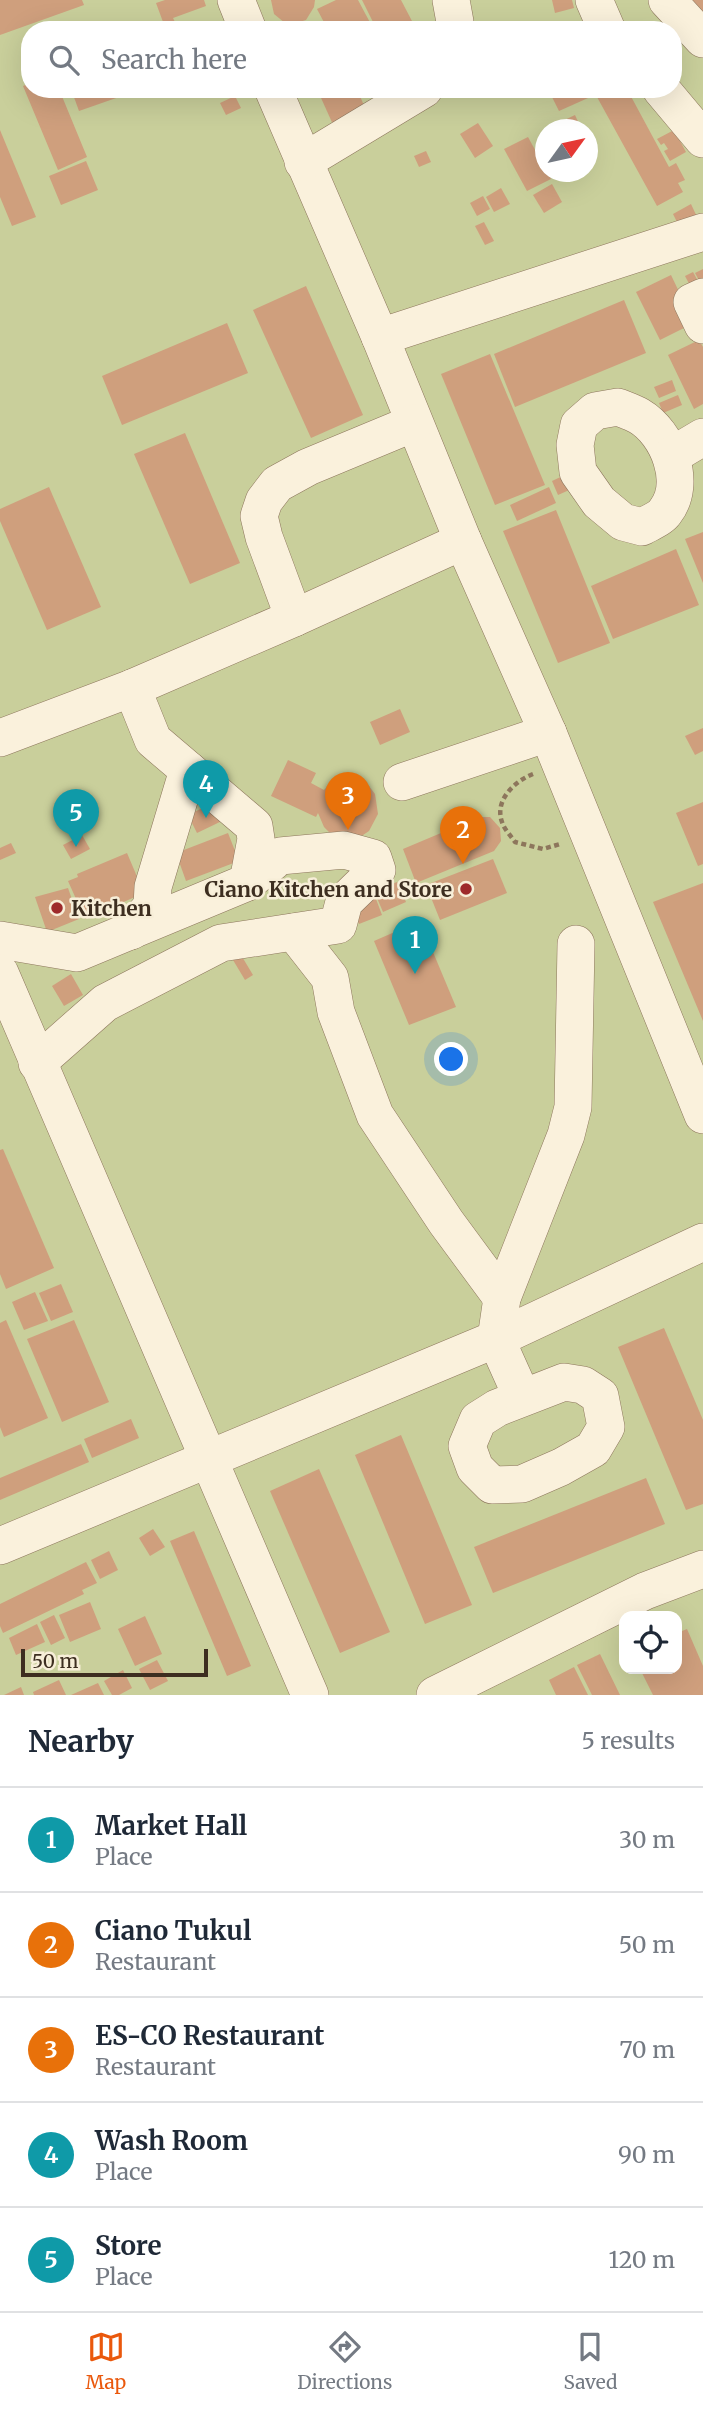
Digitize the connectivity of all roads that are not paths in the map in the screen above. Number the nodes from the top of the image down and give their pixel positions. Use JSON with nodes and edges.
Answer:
{"nodes":[{"id":1,"x":236,"y":0,"type":"edge"},
{"id":2,"x":451,"y":0,"type":"edge"},
{"id":3,"x":594,"y":0,"type":"edge"},
{"id":4,"x":667,"y":0,"type":"edge"},
{"id":5,"x":244,"y":21,"type":"edge"},
{"id":6,"x":455,"y":21,"type":"edge"},
{"id":7,"x":603,"y":21,"type":"edge"},
{"id":8,"x":703,"y":39,"type":"edge"},
{"id":9,"x":277,"y":98,"type":"edge"},
{"id":10,"x":409,"y":98,"type":"edge"},
{"id":11,"x":668,"y":98,"type":"edge"},
{"id":12,"x":703,"y":139,"type":"edge"},
{"id":13,"x":303,"y":162,"type":"junction"},
{"id":14,"x":703,"y":232,"type":"edge"},
{"id":15,"x":703,"y":297,"type":"edge"},
{"id":16,"x":703,"y":325,"type":"edge"},
{"id":17,"x":380,"y":337,"type":"junction"},
{"id":18,"x":414,"y":423,"type":"junction"},
{"id":19,"x":703,"y":437,"type":"edge"},
{"id":20,"x":671,"y":456,"type":"dead end"},
{"id":21,"x":463,"y":541,"type":"junction"},
{"id":22,"x":295,"y":618,"type":"junction"},
{"id":23,"x":132,"y":688,"type":"junction"},
{"id":24,"x":0,"y":738,"type":"edge"},
{"id":25,"x":554,"y":748,"type":"junction"},
{"id":26,"x":188,"y":770,"type":"junction"},
{"id":27,"x":402,"y":782,"type":"dead end"},
{"id":28,"x":248,"y":882,"type":"junction"},
{"id":29,"x":131,"y":931,"type":"junction"},
{"id":30,"x":295,"y":932,"type":"junction"},
{"id":31,"x":0,"y":940,"type":"edge"},
{"id":32,"x":576,"y":944,"type":"dead end"},
{"id":33,"x":0,"y":973,"type":"edge"},
{"id":34,"x":37,"y":1063,"type":"junction"},
{"id":35,"x":703,"y":1115,"type":"edge"},
{"id":36,"x":703,"y":1242,"type":"edge"},
{"id":37,"x":502,"y":1298,"type":"junction"},
{"id":38,"x":496,"y":1339,"type":"junction"},
{"id":39,"x":522,"y":1397,"type":"dead end"},
{"id":40,"x":209,"y":1459,"type":"junction"},
{"id":41,"x":0,"y":1546,"type":"edge"},
{"id":42,"x":703,"y":1569,"type":"edge"},
{"id":43,"x":310,"y":1695,"type":"edge"},
{"id":44,"x":435,"y":1695,"type":"edge"}],
"edges":[{"from":1,"to":5,"type":"street"},
{"from":2,"to":6,"type":"street"},
{"from":3,"to":7,"type":"street"},
{"from":4,"to":8,"type":"street"},
{"from":9,"to":13,"type":"street"},
{"from":10,"to":13,"type":"street"},
{"from":11,"to":12,"type":"street"},
{"from":13,"to":17,"type":"street"},
{"from":14,"to":17,"type":"street"},
{"from":15,"to":16,"type":"street"},
{"from":17,"to":18,"type":"street"},
{"from":18,"to":21,"type":"street"},
{"from":18,"to":22,"type":"street"},
{"from":19,"to":20,"type":"street"},
{"from":21,"to":22,"type":"street"},
{"from":21,"to":25,"type":"street"},
{"from":22,"to":23,"type":"street"},
{"from":23,"to":24,"type":"street"},
{"from":23,"to":26,"type":"street"},
{"from":25,"to":27,"type":"street"},
{"from":25,"to":35,"type":"street"},
{"from":26,"to":28,"type":"street"},
{"from":26,"to":29,"type":"street"},
{"from":28,"to":29,"type":"street"},
{"from":28,"to":30,"type":"street"},
{"from":29,"to":31,"type":"street"},
{"from":30,"to":34,"type":"street"},
{"from":30,"to":37,"type":"street"},
{"from":32,"to":37,"type":"street"},
{"from":33,"to":34,"type":"street"},
{"from":34,"to":40,"type":"street"},
{"from":36,"to":38,"type":"street"},
{"from":37,"to":38,"type":"street"},
{"from":38,"to":39,"type":"street"},
{"from":38,"to":40,"type":"street"},
{"from":40,"to":41,"type":"street"},
{"from":40,"to":43,"type":"street"},
{"from":42,"to":44,"type":"street"}]}
